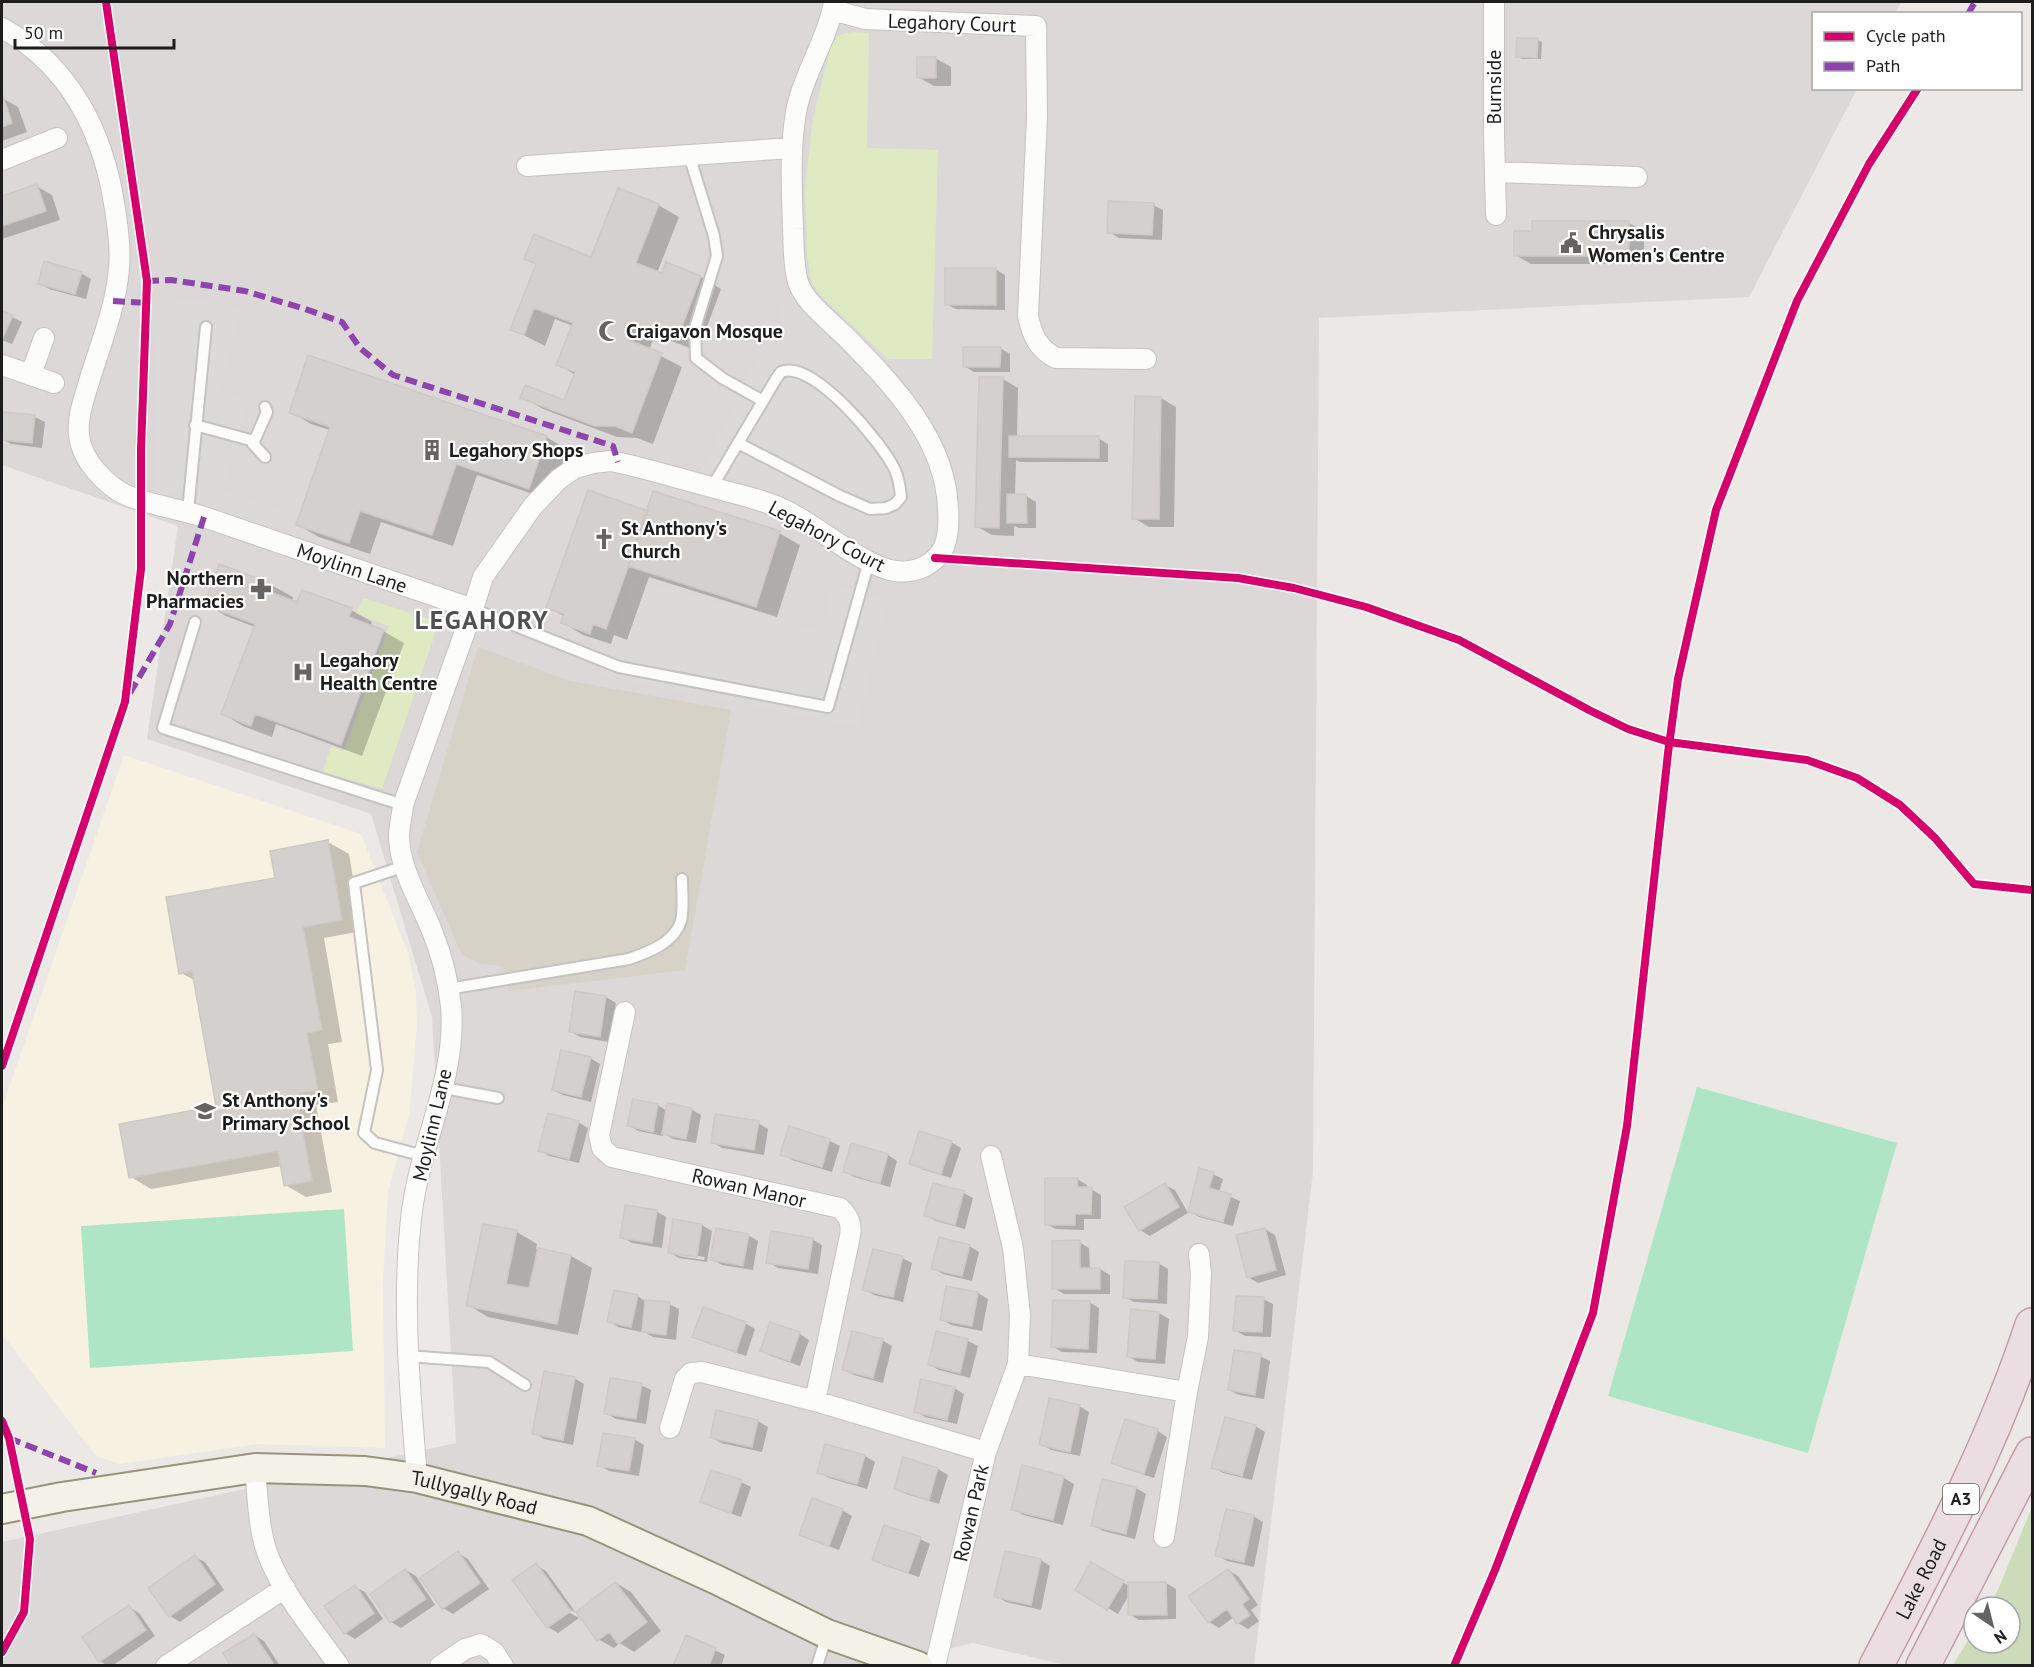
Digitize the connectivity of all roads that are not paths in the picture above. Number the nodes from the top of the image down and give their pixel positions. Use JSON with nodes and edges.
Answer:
{"nodes":[{"id":1,"x":1494,"y":2,"type":"edge"},
{"id":2,"x":833,"y":6,"type":"edge"},
{"id":3,"x":2,"y":28,"type":"edge"},
{"id":4,"x":57,"y":138,"type":"dead end"},
{"id":5,"x":792,"y":148,"type":"junction"},
{"id":6,"x":689,"y":155,"type":"junction"},
{"id":7,"x":2,"y":160,"type":"edge"},
{"id":8,"x":527,"y":166,"type":"dead end"},
{"id":9,"x":1495,"y":172,"type":"junction"},
{"id":10,"x":1637,"y":177,"type":"dead end"},
{"id":11,"x":1496,"y":215,"type":"dead end"},
{"id":12,"x":206,"y":327,"type":"dead end"},
{"id":13,"x":44,"y":338,"type":"dead end"},
{"id":14,"x":1146,"y":359,"type":"dead end"},
{"id":15,"x":2,"y":365,"type":"edge"},
{"id":16,"x":31,"y":374,"type":"junction"},
{"id":17,"x":54,"y":383,"type":"dead end"},
{"id":18,"x":763,"y":401,"type":"junction"},
{"id":19,"x":265,"y":407,"type":"dead end"},
{"id":20,"x":195,"y":425,"type":"junction"},
{"id":21,"x":254,"y":441,"type":"junction"},
{"id":22,"x":738,"y":443,"type":"junction"},
{"id":23,"x":265,"y":457,"type":"dead end"},
{"id":24,"x":712,"y":487,"type":"junction"},
{"id":25,"x":188,"y":511,"type":"junction"},
{"id":26,"x":869,"y":561,"type":"junction"},
{"id":27,"x":473,"y":609,"type":"junction"},
{"id":28,"x":195,"y":622,"type":"dead end"},
{"id":29,"x":403,"y":805,"type":"junction"},
{"id":30,"x":405,"y":866,"type":"junction"},
{"id":31,"x":682,"y":879,"type":"dead end"},
{"id":32,"x":448,"y":989,"type":"junction"},
{"id":33,"x":625,"y":1012,"type":"dead end"},
{"id":34,"x":444,"y":1088,"type":"junction"},
{"id":35,"x":498,"y":1098,"type":"dead end"},
{"id":36,"x":424,"y":1156,"type":"junction"},
{"id":37,"x":991,"y":1156,"type":"dead end"},
{"id":38,"x":1199,"y":1254,"type":"dead end"},
{"id":39,"x":2032,"y":1325,"type":"edge"},
{"id":40,"x":407,"y":1356,"type":"junction"},
{"id":41,"x":1018,"y":1364,"type":"junction"},
{"id":42,"x":525,"y":1385,"type":"dead end"},
{"id":43,"x":1186,"y":1392,"type":"junction"},
{"id":44,"x":815,"y":1401,"type":"junction"},
{"id":45,"x":670,"y":1428,"type":"dead end"},
{"id":46,"x":986,"y":1452,"type":"junction"},
{"id":47,"x":2032,"y":1454,"type":"edge"},
{"id":48,"x":255,"y":1468,"type":"junction"},
{"id":49,"x":417,"y":1478,"type":"junction"},
{"id":50,"x":4,"y":1509,"type":"edge"},
{"id":51,"x":1164,"y":1537,"type":"dead end"},
{"id":52,"x":285,"y":1588,"type":"junction"},
{"id":53,"x":827,"y":1634,"type":"junction"},
{"id":54,"x":166,"y":1665,"type":"edge"},
{"id":55,"x":339,"y":1665,"type":"edge"},
{"id":56,"x":440,"y":1665,"type":"edge"},
{"id":57,"x":503,"y":1665,"type":"edge"},
{"id":58,"x":817,"y":1665,"type":"edge"},
{"id":59,"x":918,"y":1665,"type":"edge"},
{"id":60,"x":935,"y":1665,"type":"edge"},
{"id":61,"x":1876,"y":1665,"type":"edge"},
{"id":62,"x":1923,"y":1665,"type":"edge"}],
"edges":[{"from":1,"to":9,"type":"street","name":"Burnside"},
{"from":2,"to":5,"type":"street","name":"Legahory Court"},
{"from":2,"to":14,"type":"street","name":"Legahory Court"},
{"from":3,"to":25,"type":"street","name":"Moylinn Lane"},
{"from":4,"to":7,"type":"street"},
{"from":5,"to":6,"type":"street"},
{"from":5,"to":26,"type":"street","name":"Legahory Court"},
{"from":6,"to":8,"type":"street"},
{"from":6,"to":18,"type":"lane"},
{"from":9,"to":10,"type":"street"},
{"from":9,"to":11,"type":"street","name":"Burnside"},
{"from":12,"to":20,"type":"lane"},
{"from":13,"to":16,"type":"street"},
{"from":15,"to":16,"type":"street"},
{"from":16,"to":17,"type":"street"},
{"from":18,"to":22,"type":"lane"},
{"from":18,"to":22,"type":"lane"},
{"from":19,"to":21,"type":"lane"},
{"from":20,"to":21,"type":"lane"},
{"from":20,"to":25,"type":"lane"},
{"from":21,"to":23,"type":"lane"},
{"from":22,"to":24,"type":"lane"},
{"from":24,"to":26,"type":"street","name":"Legahory Court"},
{"from":24,"to":27,"type":"street","name":"Legahory Court"},
{"from":25,"to":27,"type":"street","name":"Moylinn Lane"},
{"from":26,"to":27,"type":"lane"},
{"from":27,"to":29,"type":"street","name":"Moylinn Lane"},
{"from":28,"to":29,"type":"lane"},
{"from":29,"to":30,"type":"street","name":"Moylinn Lane"},
{"from":30,"to":32,"type":"street","name":"Moylinn Lane"},
{"from":30,"to":36,"type":"lane"},
{"from":31,"to":32,"type":"lane"},
{"from":32,"to":34,"type":"street","name":"Moylinn Lane"},
{"from":33,"to":44,"type":"street","name":"Rowan Manor"},
{"from":34,"to":35,"type":"lane"},
{"from":34,"to":36,"type":"street","name":"Moylinn Lane"},
{"from":36,"to":40,"type":"street","name":"Moylinn Lane"},
{"from":37,"to":41,"type":"street","name":"Rowan Park"},
{"from":38,"to":43,"type":"street"},
{"from":39,"to":61,"type":"highway","name":"Lake Road","number":"A3"},
{"from":40,"to":42,"type":"lane"},
{"from":40,"to":49,"type":"street","name":"Moylinn Lane"},
{"from":41,"to":43,"type":"street"},
{"from":41,"to":46,"type":"street","name":"Rowan Park"},
{"from":43,"to":51,"type":"street"},
{"from":44,"to":45,"type":"street"},
{"from":44,"to":46,"type":"street"},
{"from":46,"to":60,"type":"street","name":"Rowan Park"},
{"from":47,"to":62,"type":"highway","number":"A3"},
{"from":48,"to":49,"type":"street","name":"Tullygally Road"},
{"from":48,"to":50,"type":"street","name":"Tullygally Road"},
{"from":48,"to":52,"type":"street"},
{"from":49,"to":53,"type":"street","name":"Tullygally Road"},
{"from":52,"to":54,"type":"street"},
{"from":52,"to":55,"type":"street"},
{"from":53,"to":58,"type":"lane"},
{"from":53,"to":59,"type":"street","name":"Tullygally Road"},
{"from":56,"to":57,"type":"street"}]}
